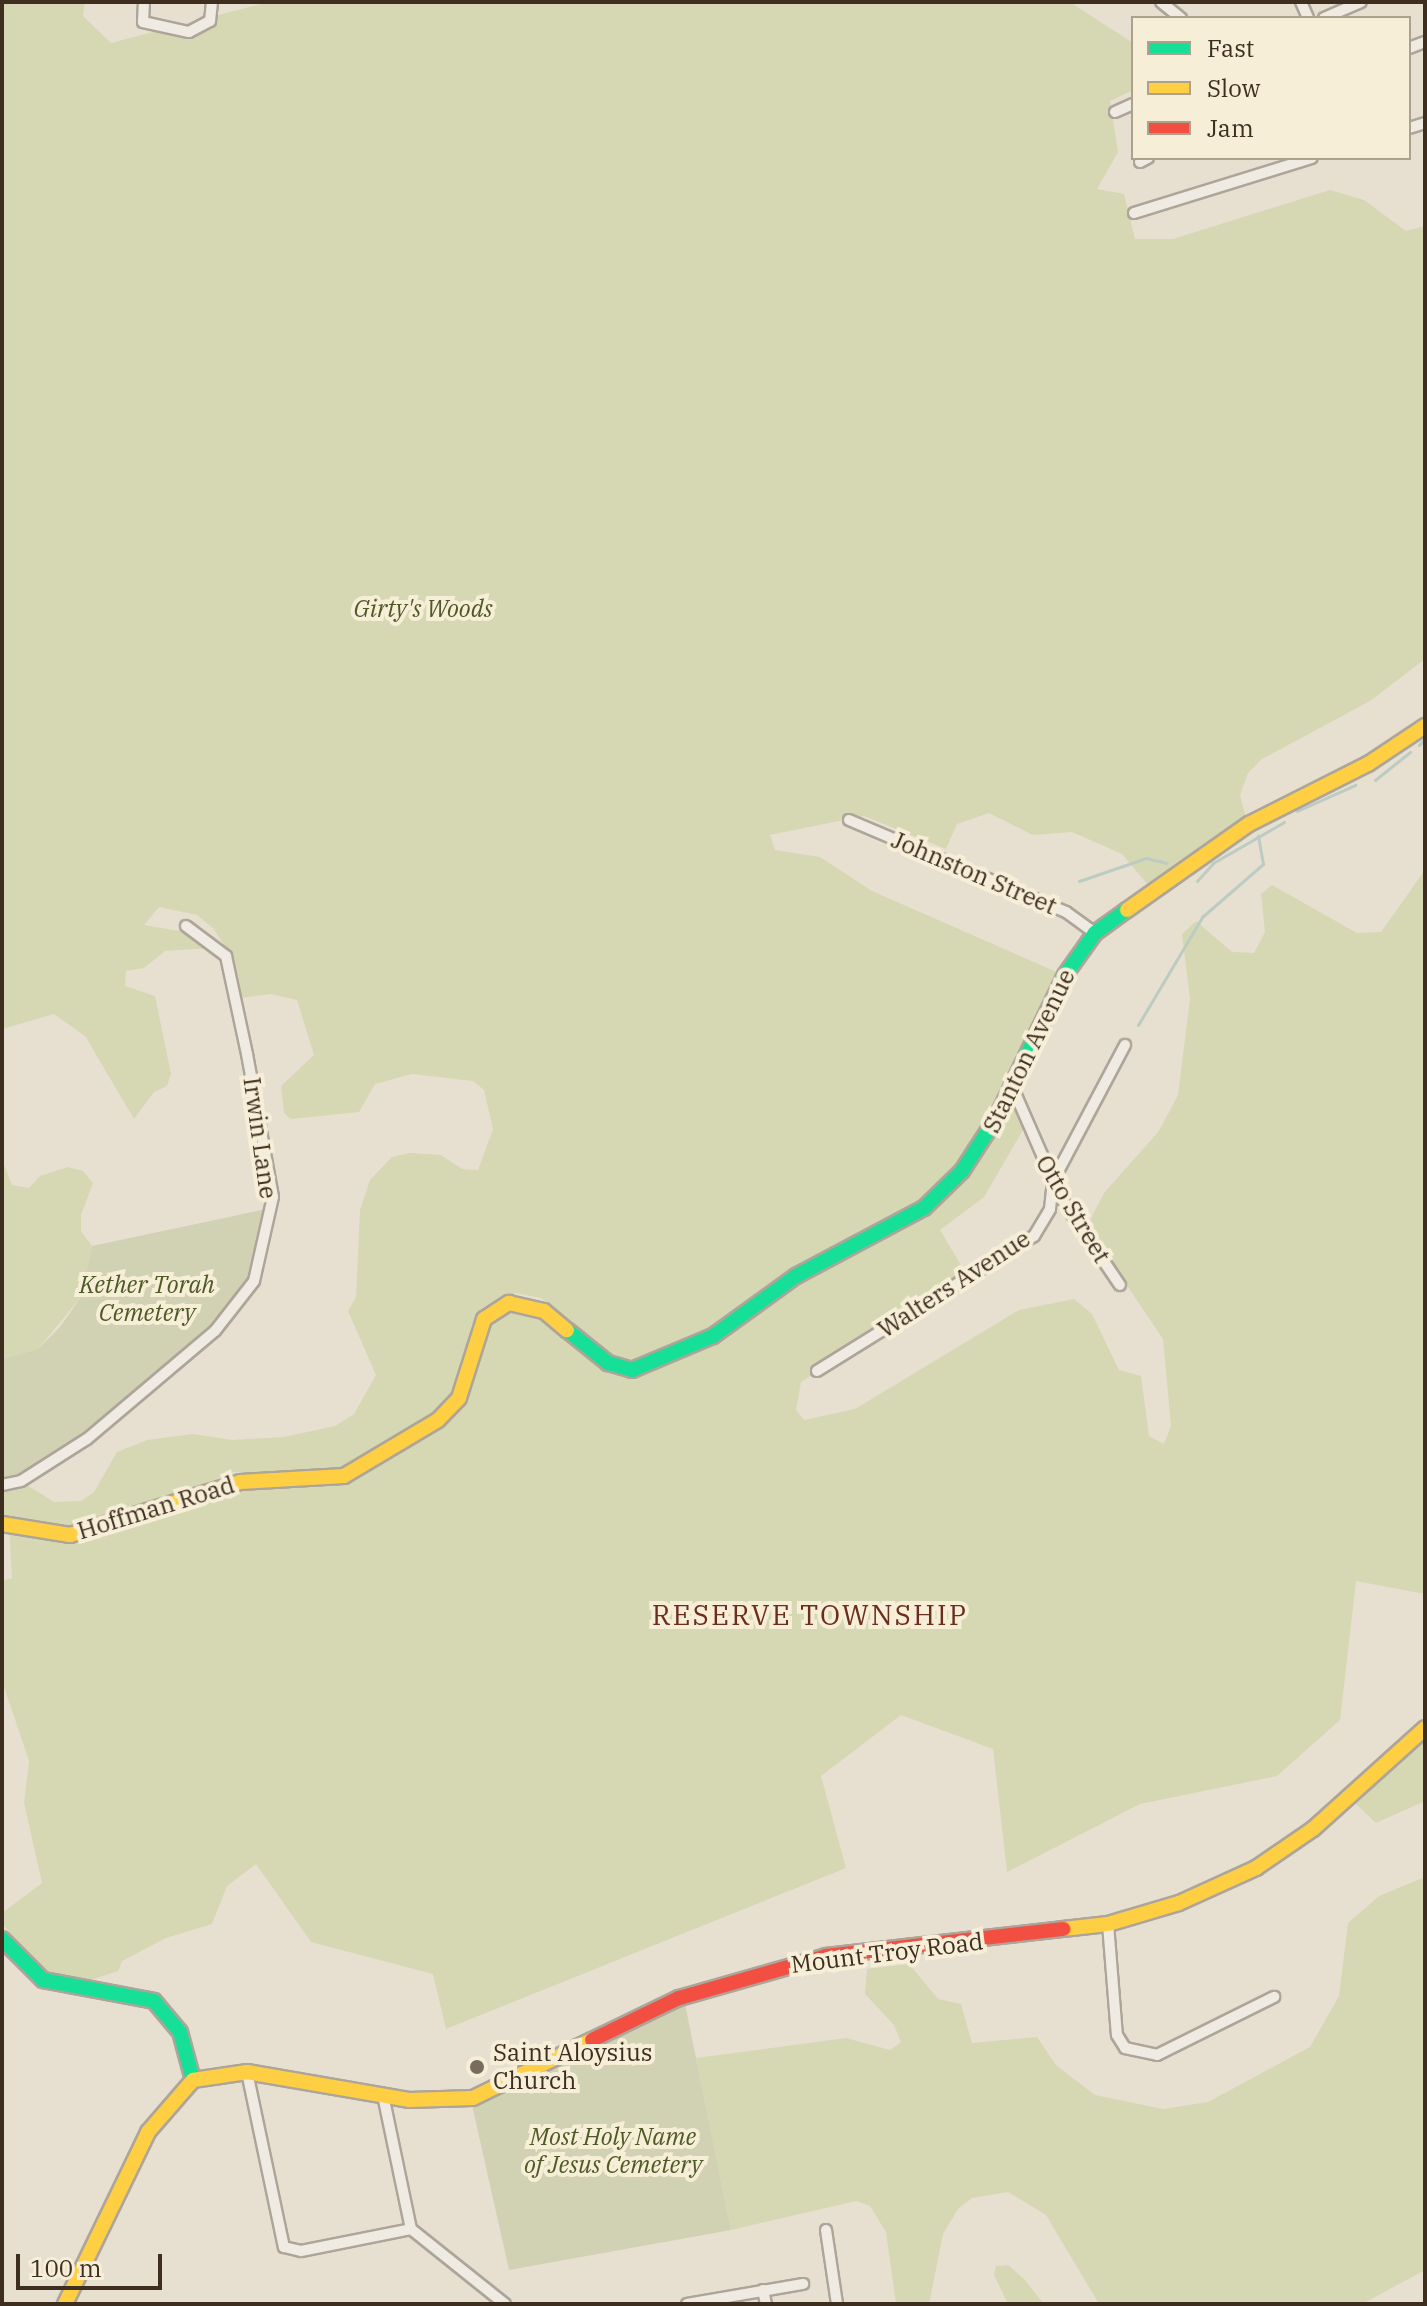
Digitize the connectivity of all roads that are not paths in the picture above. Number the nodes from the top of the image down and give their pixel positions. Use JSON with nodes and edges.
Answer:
{"nodes":[{"id":1,"x":144,"y":2,"type":"edge"},
{"id":2,"x":212,"y":2,"type":"edge"},
{"id":3,"x":1161,"y":2,"type":"edge"},
{"id":4,"x":1361,"y":2,"type":"edge"},
{"id":5,"x":1178,"y":16,"type":"edge"},
{"id":6,"x":1329,"y":16,"type":"edge"},
{"id":7,"x":1131,"y":105,"type":"edge"},
{"id":8,"x":1115,"y":112,"type":"dead end"},
{"id":9,"x":1306,"y":160,"type":"edge"},
{"id":10,"x":1134,"y":213,"type":"dead end"},
{"id":11,"x":1425,"y":726,"type":"edge"},
{"id":12,"x":849,"y":820,"type":"dead end"},
{"id":13,"x":186,"y":926,"type":"dead end"},
{"id":14,"x":1095,"y":933,"type":"junction"},
{"id":15,"x":1125,"y":1045,"type":"dead end"},
{"id":16,"x":1012,"y":1086,"type":"junction"},
{"id":17,"x":1053,"y":1181,"type":"junction"},
{"id":18,"x":1120,"y":1285,"type":"dead end"},
{"id":19,"x":632,"y":1370,"type":"joint"},
{"id":20,"x":817,"y":1371,"type":"dead end"},
{"id":21,"x":2,"y":1485,"type":"edge"},
{"id":22,"x":2,"y":1524,"type":"edge"},
{"id":23,"x":1425,"y":1728,"type":"edge"},
{"id":24,"x":1108,"y":1924,"type":"junction"},
{"id":25,"x":2,"y":1939,"type":"edge"},
{"id":26,"x":1274,"y":1997,"type":"dead end"},
{"id":27,"x":247,"y":2072,"type":"junction"},
{"id":28,"x":193,"y":2080,"type":"junction"},
{"id":29,"x":383,"y":2095,"type":"junction"},
{"id":30,"x":411,"y":2229,"type":"junction"},
{"id":31,"x":826,"y":2230,"type":"dead end"},
{"id":32,"x":803,"y":2284,"type":"dead end"},
{"id":33,"x":763,"y":2290,"type":"junction"},
{"id":34,"x":65,"y":2304,"type":"edge"},
{"id":35,"x":505,"y":2304,"type":"edge"},
{"id":36,"x":687,"y":2304,"type":"edge"},
{"id":37,"x":766,"y":2304,"type":"edge"},
{"id":38,"x":837,"y":2304,"type":"edge"}],
"edges":[{"from":1,"to":2,"type":"street"},
{"from":3,"to":5,"type":"street"},
{"from":4,"to":6,"type":"street"},
{"from":7,"to":8,"type":"street"},
{"from":9,"to":10,"type":"street"},
{"from":11,"to":14,"type":"street","name":"Stanton Avenue"},
{"from":12,"to":14,"type":"street","name":"Johnston Street"},
{"from":13,"to":21,"type":"street","name":"Irwin Lane"},
{"from":14,"to":16,"type":"street","name":"Stanton Avenue"},
{"from":15,"to":17,"type":"street","name":"Walters Avenue"},
{"from":16,"to":17,"type":"street","name":"Otto Street"},
{"from":16,"to":19,"type":"street","name":"Stanton Avenue"},
{"from":17,"to":18,"type":"street","name":"Otto Street"},
{"from":17,"to":20,"type":"street","name":"Walters Avenue"},
{"from":19,"to":22,"type":"street","name":"Hoffman Road"},
{"from":23,"to":24,"type":"street","name":"Mount Troy Road"},
{"from":24,"to":26,"type":"street"},
{"from":24,"to":29,"type":"street","name":"Mount Troy Road"},
{"from":25,"to":28,"type":"street"},
{"from":27,"to":28,"type":"street","name":"Mount Troy Road"},
{"from":27,"to":29,"type":"street","name":"Mount Troy Road"},
{"from":27,"to":30,"type":"street"},
{"from":28,"to":34,"type":"street"},
{"from":29,"to":30,"type":"street"},
{"from":30,"to":35,"type":"street"},
{"from":31,"to":38,"type":"street"},
{"from":32,"to":33,"type":"street"},
{"from":33,"to":36,"type":"street"},
{"from":33,"to":37,"type":"street"}]}
